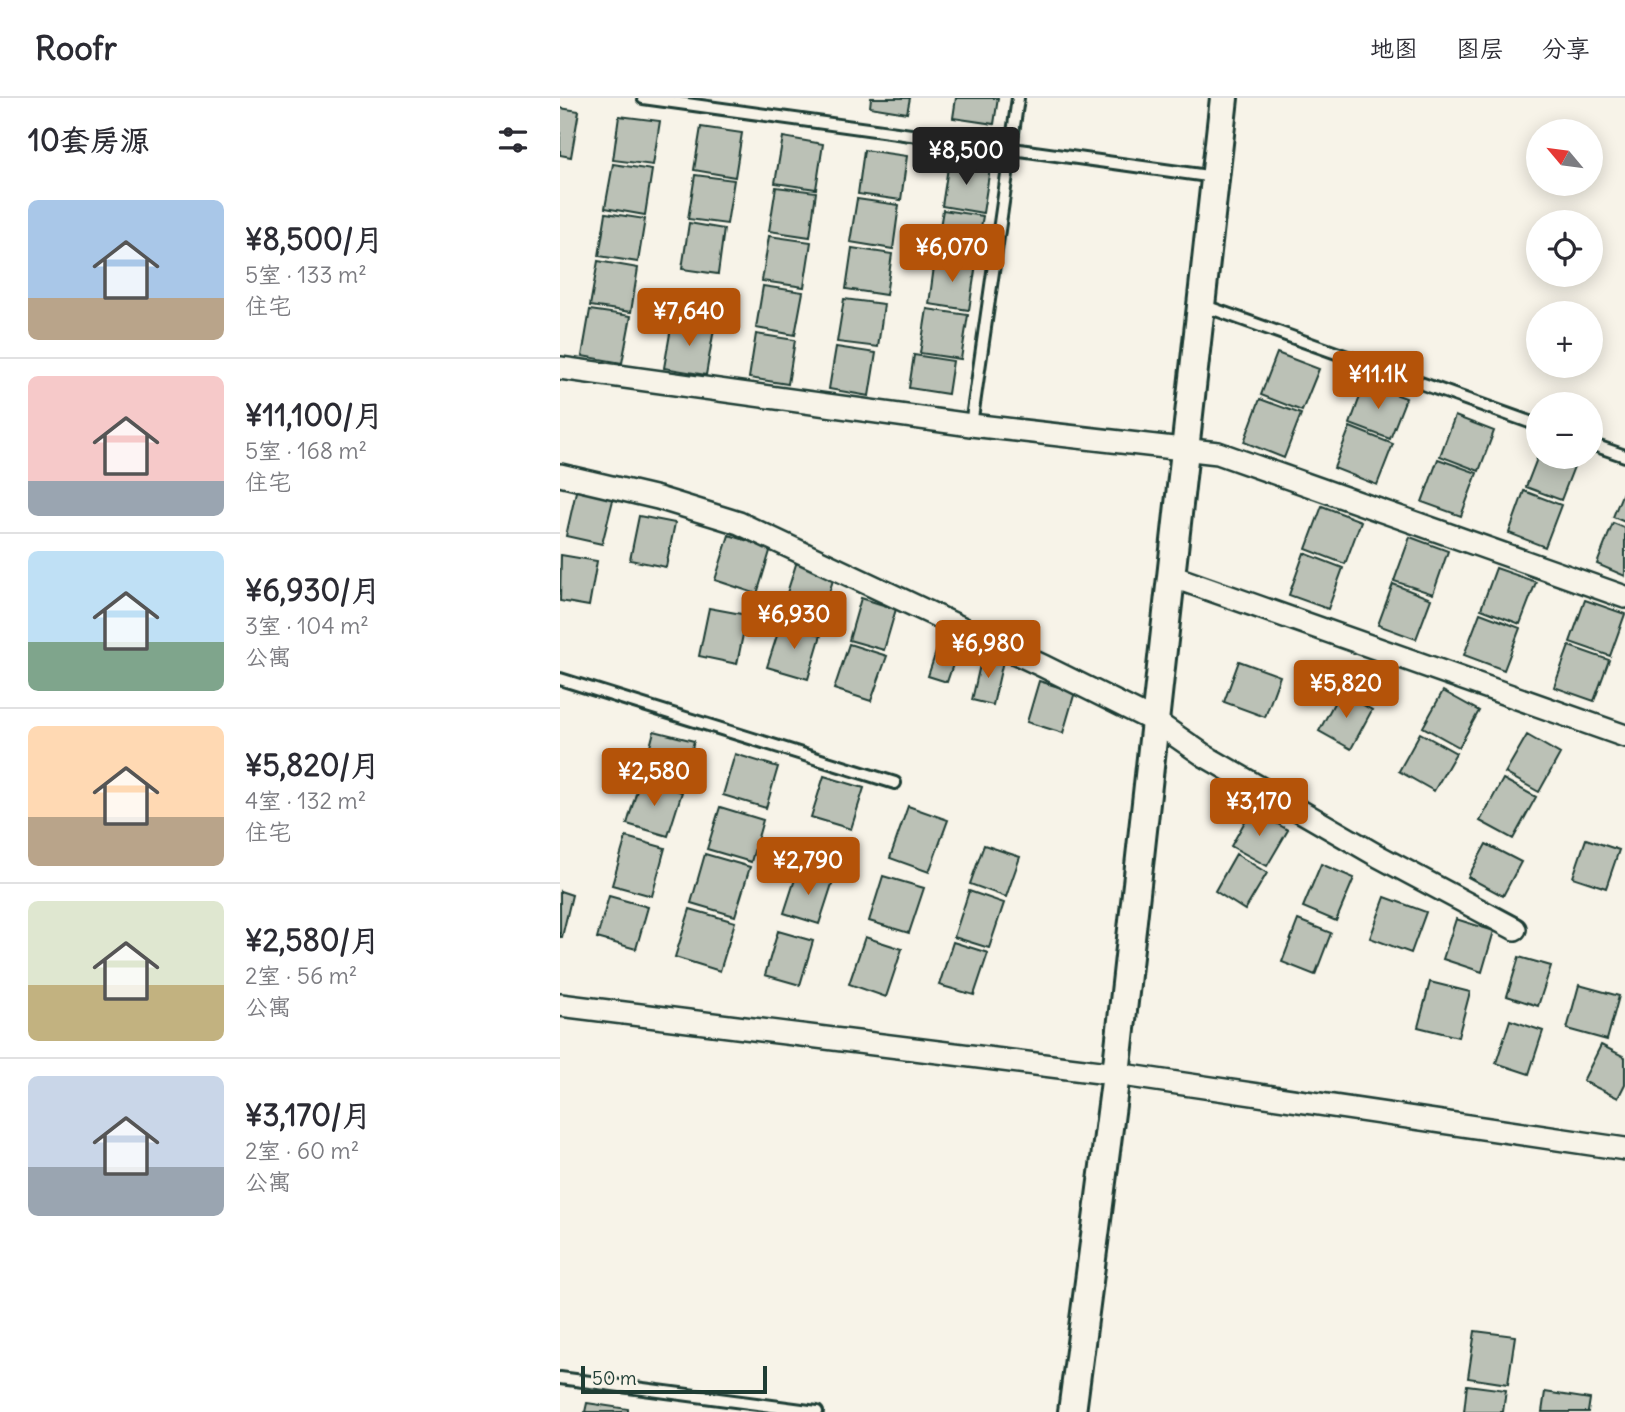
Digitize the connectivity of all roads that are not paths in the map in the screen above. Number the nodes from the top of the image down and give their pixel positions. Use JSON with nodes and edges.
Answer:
{"nodes":[{"id":1,"x":643,"y":98,"type":"edge"},
{"id":2,"x":1018,"y":98,"type":"edge"},
{"id":3,"x":1224,"y":98,"type":"edge"},
{"id":4,"x":1010,"y":150,"type":"junction"},
{"id":5,"x":1215,"y":177,"type":"junction"},
{"id":6,"x":1200,"y":304,"type":"junction"},
{"id":7,"x":560,"y":368,"type":"edge"},
{"id":8,"x":1526,"y":421,"type":"edge"},
{"id":9,"x":971,"y":425,"type":"junction"},
{"id":10,"x":1184,"y":448,"type":"junction"},
{"id":11,"x":1603,"y":448,"type":"edge"},
{"id":12,"x":1625,"y":456,"type":"edge"},
{"id":13,"x":560,"y":475,"type":"edge"},
{"id":14,"x":1171,"y":576,"type":"junction"},
{"id":15,"x":1625,"y":597,"type":"edge"},
{"id":16,"x":560,"y":679,"type":"edge"},
{"id":17,"x":1156,"y":722,"type":"junction"},
{"id":18,"x":1625,"y":736,"type":"edge"},
{"id":19,"x":895,"y":783,"type":"dead end"},
{"id":20,"x":1516,"y":929,"type":"dead end"},
{"id":21,"x":560,"y":1005,"type":"edge"},
{"id":22,"x":1116,"y":1074,"type":"junction"},
{"id":23,"x":1625,"y":1149,"type":"edge"},
{"id":24,"x":560,"y":1378,"type":"edge"},
{"id":25,"x":817,"y":1412,"type":"edge"},
{"id":26,"x":1072,"y":1412,"type":"edge"}],
"edges":[{"from":1,"to":4,"type":"lane"},
{"from":2,"to":4,"type":"lane"},
{"from":3,"to":5,"type":"street"},
{"from":4,"to":5,"type":"lane"},
{"from":4,"to":9,"type":"lane"},
{"from":5,"to":6,"type":"street"},
{"from":6,"to":8,"type":"lane"},
{"from":6,"to":10,"type":"street"},
{"from":7,"to":9,"type":"street"},
{"from":9,"to":10,"type":"street"},
{"from":10,"to":14,"type":"street"},
{"from":10,"to":15,"type":"street"},
{"from":11,"to":12,"type":"lane"},
{"from":13,"to":17,"type":"street"},
{"from":14,"to":17,"type":"street"},
{"from":14,"to":18,"type":"street"},
{"from":16,"to":19,"type":"lane"},
{"from":17,"to":20,"type":"street"},
{"from":17,"to":22,"type":"street"},
{"from":21,"to":22,"type":"street"},
{"from":22,"to":23,"type":"street"},
{"from":22,"to":26,"type":"street"},
{"from":24,"to":25,"type":"lane"}]}
